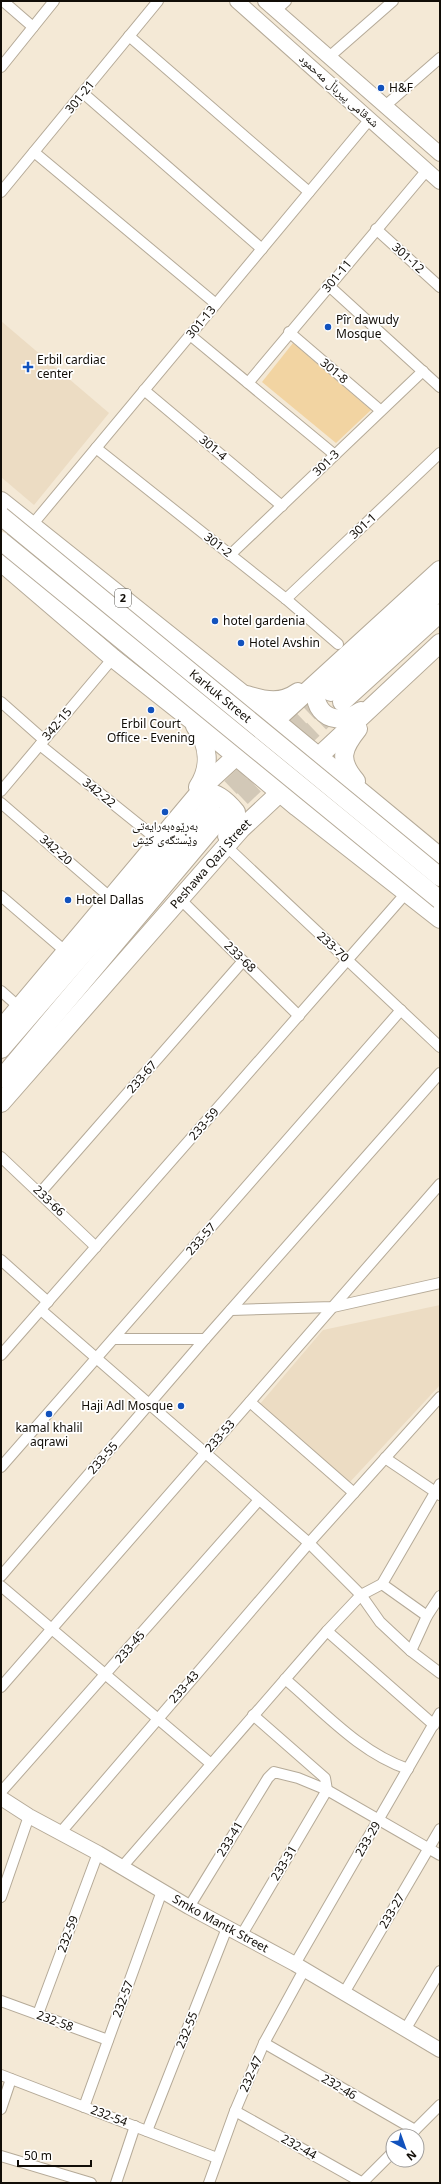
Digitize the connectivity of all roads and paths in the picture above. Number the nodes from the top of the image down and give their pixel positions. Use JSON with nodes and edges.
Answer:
{"nodes":[{"id":1,"x":3,"y":1,"type":"edge"},
{"id":2,"x":54,"y":1,"type":"edge"},
{"id":3,"x":158,"y":1,"type":"edge"},
{"id":4,"x":237,"y":1,"type":"edge"},
{"id":5,"x":393,"y":1,"type":"edge"},
{"id":6,"x":276,"y":4,"type":"edge"},
{"id":7,"x":33,"y":27,"type":"junction"},
{"id":8,"x":129,"y":36,"type":"junction"},
{"id":9,"x":329,"y":57,"type":"junction"},
{"id":10,"x":440,"y":58,"type":"edge"},
{"id":11,"x":1,"y":67,"type":"edge"},
{"id":12,"x":83,"y":93,"type":"junction"},
{"id":13,"x":385,"y":106,"type":"junction"},
{"id":14,"x":370,"y":119,"type":"junction"},
{"id":15,"x":34,"y":152,"type":"junction"},
{"id":16,"x":440,"y":153,"type":"edge"},
{"id":17,"x":427,"y":170,"type":"junction"},
{"id":18,"x":440,"y":182,"type":"edge"},
{"id":19,"x":3,"y":185,"type":"edge"},
{"id":20,"x":309,"y":192,"type":"junction"},
{"id":21,"x":376,"y":229,"type":"junction"},
{"id":22,"x":262,"y":249,"type":"junction"},
{"id":23,"x":328,"y":285,"type":"junction"},
{"id":24,"x":440,"y":287,"type":"edge"},
{"id":25,"x":216,"y":304,"type":"junction"},
{"id":26,"x":289,"y":332,"type":"junction"},
{"id":27,"x":190,"y":335,"type":"junction"},
{"id":28,"x":423,"y":371,"type":"junction"},
{"id":29,"x":248,"y":383,"type":"junction"},
{"id":30,"x":440,"y":387,"type":"edge"},
{"id":31,"x":144,"y":390,"type":"junction"},
{"id":32,"x":380,"y":410,"type":"junction"},
{"id":33,"x":96,"y":448,"type":"junction"},
{"id":34,"x":440,"y":454,"type":"edge"},
{"id":35,"x":335,"y":455,"type":"junction"},
{"id":36,"x":1,"y":501,"type":"edge"},
{"id":37,"x":282,"y":506,"type":"junction"},
{"id":38,"x":1,"y":516,"type":"edge"},
{"id":39,"x":32,"y":525,"type":"junction"},
{"id":40,"x":1,"y":541,"type":"edge"},
{"id":41,"x":230,"y":555,"type":"junction"},
{"id":42,"x":1,"y":562,"type":"edge"},
{"id":43,"x":440,"y":570,"type":"edge"},
{"id":44,"x":440,"y":590,"type":"edge"},
{"id":45,"x":286,"y":599,"type":"junction"},
{"id":46,"x":440,"y":613,"type":"edge"},
{"id":47,"x":440,"y":643,"type":"edge"},
{"id":48,"x":343,"y":648,"type":"junction"},
{"id":49,"x":113,"y":658,"type":"junction"},
{"id":50,"x":202,"y":662,"type":"junction"},
{"id":51,"x":324,"y":675,"type":"junction"},
{"id":52,"x":244,"y":695,"type":"junction"},
{"id":53,"x":384,"y":697,"type":"junction"},
{"id":54,"x":1,"y":702,"type":"edge"},
{"id":55,"x":172,"y":704,"type":"junction"},
{"id":56,"x":190,"y":719,"type":"junction"},
{"id":57,"x":275,"y":724,"type":"junction"},
{"id":58,"x":42,"y":743,"type":"junction"},
{"id":59,"x":243,"y":756,"type":"junction"},
{"id":60,"x":277,"y":756,"type":"junction"},
{"id":61,"x":311,"y":756,"type":"junction"},
{"id":62,"x":279,"y":788,"type":"junction"},
{"id":63,"x":1,"y":791,"type":"edge"},
{"id":64,"x":370,"y":797,"type":"junction"},
{"id":65,"x":1,"y":803,"type":"edge"},
{"id":66,"x":297,"y":807,"type":"junction"},
{"id":67,"x":181,"y":813,"type":"junction"},
{"id":68,"x":255,"y":815,"type":"junction"},
{"id":69,"x":393,"y":818,"type":"junction"},
{"id":70,"x":158,"y":840,"type":"junction"},
{"id":71,"x":343,"y":843,"type":"junction"},
{"id":72,"x":226,"y":846,"type":"junction"},
{"id":73,"x":440,"y":857,"type":"edge"},
{"id":74,"x":440,"y":878,"type":"edge"},
{"id":75,"x":407,"y":892,"type":"junction"},
{"id":76,"x":184,"y":895,"type":"junction"},
{"id":77,"x":1,"y":896,"type":"edge"},
{"id":78,"x":111,"y":898,"type":"junction"},
{"id":79,"x":440,"y":900,"type":"edge"},
{"id":80,"x":440,"y":919,"type":"edge"},
{"id":81,"x":64,"y":951,"type":"junction"},
{"id":82,"x":243,"y":961,"type":"junction"},
{"id":83,"x":348,"y":961,"type":"junction"},
{"id":84,"x":1,"y":990,"type":"edge"},
{"id":85,"x":19,"y":1007,"type":"junction"},
{"id":86,"x":401,"y":1010,"type":"junction"},
{"id":87,"x":299,"y":1016,"type":"junction"},
{"id":88,"x":1,"y":1029,"type":"edge"},
{"id":89,"x":440,"y":1047,"type":"edge"},
{"id":90,"x":1,"y":1049,"type":"edge"},
{"id":91,"x":440,"y":1073,"type":"edge"},
{"id":92,"x":1,"y":1079,"type":"edge"},
{"id":93,"x":1,"y":1103,"type":"edge"},
{"id":94,"x":1,"y":1157,"type":"edge"},
{"id":95,"x":440,"y":1184,"type":"edge"},
{"id":96,"x":40,"y":1193,"type":"junction"},
{"id":97,"x":96,"y":1247,"type":"junction"},
{"id":98,"x":2,"y":1262,"type":"edge"},
{"id":99,"x":440,"y":1284,"type":"edge"},
{"id":100,"x":44,"y":1306,"type":"junction"},
{"id":101,"x":333,"y":1307,"type":"junction"},
{"id":102,"x":231,"y":1310,"type":"junction"},
{"id":103,"x":114,"y":1338,"type":"junction"},
{"id":104,"x":205,"y":1339,"type":"junction"},
{"id":105,"x":1,"y":1355,"type":"edge"},
{"id":106,"x":96,"y":1358,"type":"junction"},
{"id":107,"x":440,"y":1397,"type":"edge"},
{"id":108,"x":250,"y":1402,"type":"junction"},
{"id":109,"x":149,"y":1406,"type":"junction"},
{"id":110,"x":431,"y":1407,"type":"junction"},
{"id":111,"x":440,"y":1413,"type":"edge"},
{"id":112,"x":205,"y":1453,"type":"junction"},
{"id":113,"x":385,"y":1458,"type":"junction"},
{"id":114,"x":1,"y":1467,"type":"edge"},
{"id":115,"x":439,"y":1491,"type":"edge"},
{"id":116,"x":354,"y":1493,"type":"junction"},
{"id":117,"x":259,"y":1500,"type":"junction"},
{"id":118,"x":309,"y":1543,"type":"junction"},
{"id":119,"x":1,"y":1576,"type":"edge"},
{"id":120,"x":382,"y":1584,"type":"junction"},
{"id":121,"x":1,"y":1586,"type":"edge"},
{"id":122,"x":362,"y":1595,"type":"junction"},
{"id":123,"x":440,"y":1596,"type":"edge"},
{"id":124,"x":428,"y":1616,"type":"junction"},
{"id":125,"x":52,"y":1628,"type":"junction"},
{"id":126,"x":327,"y":1631,"type":"junction"},
{"id":127,"x":411,"y":1651,"type":"junction"},
{"id":128,"x":440,"y":1673,"type":"edge"},
{"id":129,"x":106,"y":1674,"type":"junction"},
{"id":130,"x":285,"y":1679,"type":"junction"},
{"id":131,"x":1,"y":1687,"type":"edge"},
{"id":132,"x":440,"y":1713,"type":"edge"},
{"id":133,"x":253,"y":1715,"type":"junction"},
{"id":134,"x":157,"y":1718,"type":"junction"},
{"id":135,"x":434,"y":1725,"type":"junction"},
{"id":136,"x":210,"y":1763,"type":"junction"},
{"id":137,"x":408,"y":1769,"type":"junction"},
{"id":138,"x":327,"y":1790,"type":"junction"},
{"id":139,"x":1,"y":1792,"type":"edge"},
{"id":140,"x":1,"y":1798,"type":"edge"},
{"id":141,"x":29,"y":1816,"type":"junction"},
{"id":142,"x":378,"y":1820,"type":"junction"},
{"id":143,"x":440,"y":1829,"type":"edge"},
{"id":144,"x":61,"y":1832,"type":"junction"},
{"id":145,"x":428,"y":1848,"type":"junction"},
{"id":146,"x":98,"y":1852,"type":"junction"},
{"id":147,"x":440,"y":1855,"type":"edge"},
{"id":148,"x":122,"y":1867,"type":"junction"},
{"id":149,"x":162,"y":1891,"type":"junction"},
{"id":150,"x":1,"y":1897,"type":"edge"},
{"id":151,"x":188,"y":1907,"type":"junction"},
{"id":152,"x":227,"y":1928,"type":"junction"},
{"id":153,"x":241,"y":1936,"type":"junction"},
{"id":154,"x":299,"y":1967,"type":"junction"},
{"id":155,"x":440,"y":1971,"type":"edge"},
{"id":156,"x":344,"y":1993,"type":"junction"},
{"id":157,"x":1,"y":2001,"type":"edge"},
{"id":158,"x":38,"y":2014,"type":"junction"},
{"id":159,"x":405,"y":2030,"type":"junction"},
{"id":160,"x":108,"y":2040,"type":"junction"},
{"id":161,"x":264,"y":2043,"type":"junction"},
{"id":162,"x":440,"y":2050,"type":"edge"},
{"id":163,"x":1,"y":2075,"type":"edge"},
{"id":164,"x":11,"y":2079,"type":"junction"},
{"id":165,"x":440,"y":2104,"type":"edge"},
{"id":166,"x":84,"y":2107,"type":"junction"},
{"id":167,"x":1,"y":2110,"type":"edge"},
{"id":168,"x":235,"y":2111,"type":"junction"},
{"id":169,"x":135,"y":2126,"type":"junction"},
{"id":170,"x":404,"y":2128,"type":"edge"},
{"id":171,"x":417,"y":2128,"type":"edge"},
{"id":172,"x":147,"y":2131,"type":"junction"},
{"id":173,"x":1,"y":2156,"type":"edge"},
{"id":174,"x":218,"y":2158,"type":"junction"},
{"id":175,"x":385,"y":2160,"type":"edge"},
{"id":176,"x":91,"y":2183,"type":"edge"},
{"id":177,"x":116,"y":2183,"type":"edge"},
{"id":178,"x":209,"y":2183,"type":"edge"},
{"id":179,"x":363,"y":2183,"type":"edge"}],
"edges":[{"from":1,"to":7,"type":"street"},
{"from":2,"to":7,"type":"street"},
{"from":3,"to":8,"type":"street","name":"301-21"},
{"from":4,"to":14,"type":"main road","name":"شەقامی پیرباڵ مەحمود"},
{"from":5,"to":9,"type":"street"},
{"from":6,"to":9,"type":"main road","name":"شەقامی پیرباڵ مەحمود"},
{"from":7,"to":11,"type":"street"},
{"from":8,"to":12,"type":"street","name":"301-21"},
{"from":8,"to":20,"type":"street"},
{"from":9,"to":13,"type":"main road","name":"شەقامی پیرباڵ مەحمود"},
{"from":10,"to":13,"type":"street"},
{"from":12,"to":15,"type":"street","name":"301-21"},
{"from":12,"to":22,"type":"street"},
{"from":13,"to":16,"type":"main road","name":"شەقامی پیرباڵ مەحمود"},
{"from":14,"to":17,"type":"main road","name":"شەقامی پیرباڵ مەحمود"},
{"from":14,"to":20,"type":"street","name":"301-13"},
{"from":15,"to":19,"type":"street","name":"301-21"},
{"from":15,"to":25,"type":"street"},
{"from":17,"to":18,"type":"main road","name":"شەقامی پیرباڵ مەحمود"},
{"from":17,"to":21,"type":"street","name":"301-11"},
{"from":20,"to":22,"type":"street","name":"301-13"},
{"from":21,"to":23,"type":"street","name":"301-11"},
{"from":21,"to":24,"type":"street","name":"301-12"},
{"from":22,"to":25,"type":"street","name":"301-13"},
{"from":23,"to":26,"type":"street","name":"301-11"},
{"from":23,"to":28,"type":"street"},
{"from":25,"to":27,"type":"street","name":"301-13"},
{"from":26,"to":29,"type":"street","name":"301-11"},
{"from":26,"to":32,"type":"street","name":"301-8"},
{"from":27,"to":29,"type":"street"},
{"from":27,"to":31,"type":"street","name":"301-13"},
{"from":28,"to":30,"type":"street"},
{"from":28,"to":32,"type":"street","name":"301-3"},
{"from":29,"to":35,"type":"street"},
{"from":31,"to":33,"type":"street","name":"301-13"},
{"from":31,"to":37,"type":"street","name":"301-4"},
{"from":32,"to":35,"type":"street","name":"301-3"},
{"from":33,"to":39,"type":"street","name":"301-13"},
{"from":33,"to":41,"type":"street","name":"301-2"},
{"from":34,"to":45,"type":"street","name":"301-1"},
{"from":35,"to":37,"type":"street","name":"301-3"},
{"from":36,"to":39,"type":"highway","name":"Karkuk Street","number":"2"},
{"from":37,"to":41,"type":"street","name":"301-3"},
{"from":38,"to":74,"type":"highway","name":"Karkuk Street","bridge":true},
{"from":39,"to":50,"type":"highway","name":"Karkuk Street","number":"2"},
{"from":40,"to":79,"type":"highway","name":"Karkuk Street","bridge":true},
{"from":41,"to":45,"type":"street","name":"301-2"},
{"from":42,"to":49,"type":"highway"},
{"from":43,"to":48,"type":"highway","number":"2"},
{"from":44,"to":46,"type":"highway"},
{"from":45,"to":48,"type":"street","name":"301-2"},
{"from":47,"to":53,"type":"highway"},
{"from":48,"to":51,"type":"highway","number":"2"},
{"from":48,"to":53,"type":"highway"},
{"from":49,"to":55,"type":"highway"},
{"from":49,"to":58,"type":"street","name":"342-15"},
{"from":50,"to":52,"type":"highway","name":"Karkuk Street","number":"2"},
{"from":50,"to":55,"type":"highway"},
{"from":51,"to":52,"type":"highway","number":"2"},
{"from":51,"to":57,"type":"highway"},
{"from":52,"to":57,"type":"highway","name":"Karkuk Street"},
{"from":53,"to":61,"type":"highway"},
{"from":53,"to":64,"type":"highway"},
{"from":54,"to":58,"type":"street","name":"342-22"},
{"from":55,"to":56,"type":"highway"},
{"from":56,"to":59,"type":"highway"},
{"from":56,"to":67,"type":"highway"},
{"from":57,"to":59,"type":"highway"},
{"from":57,"to":60,"type":"highway"},
{"from":57,"to":61,"type":"highway"},
{"from":58,"to":63,"type":"street","name":"342-15"},
{"from":58,"to":70,"type":"street","name":"342-22"},
{"from":59,"to":60,"type":"highway"},
{"from":59,"to":62,"type":"highway"},
{"from":59,"to":67,"type":"highway"},
{"from":60,"to":61,"type":"highway"},
{"from":60,"to":62,"type":"highway"},
{"from":61,"to":62,"type":"highway"},
{"from":61,"to":64,"type":"highway"},
{"from":62,"to":66,"type":"highway"},
{"from":62,"to":68,"type":"highway"},
{"from":64,"to":69,"type":"highway"},
{"from":65,"to":78,"type":"street","name":"342-20"},
{"from":66,"to":68,"type":"highway"},
{"from":66,"to":71,"type":"highway"},
{"from":67,"to":70,"type":"highway"},
{"from":67,"to":76,"type":"highway"},
{"from":68,"to":72,"type":"highway","name":"Peshawa Qazi Street"},
{"from":69,"to":71,"type":"highway"},
{"from":69,"to":73,"type":"highway"},
{"from":70,"to":78,"type":"highway"},
{"from":71,"to":75,"type":"highway"},
{"from":72,"to":76,"type":"highway","name":"Peshawa Qazi Street"},
{"from":72,"to":83,"type":"street","name":"233-70"},
{"from":75,"to":80,"type":"highway"},
{"from":75,"to":83,"type":"street","name":"233-59"},
{"from":76,"to":82,"type":"street","name":"233-68"},
{"from":76,"to":93,"type":"highway","name":"Peshawa Qazi Street"},
{"from":77,"to":81,"type":"street"},
{"from":78,"to":81,"type":"highway"},
{"from":81,"to":85,"type":"highway"},
{"from":82,"to":87,"type":"street","name":"233-68"},
{"from":82,"to":96,"type":"street","name":"233-67"},
{"from":83,"to":86,"type":"street","name":"233-70"},
{"from":83,"to":87,"type":"street","name":"233-59"},
{"from":84,"to":85,"type":"street"},
{"from":85,"to":88,"type":"highway"},
{"from":86,"to":89,"type":"street","name":"233-70"},
{"from":86,"to":103,"type":"street","name":"233-57"},
{"from":87,"to":97,"type":"street","name":"233-59"},
{"from":90,"to":92,"type":"highway","name":"Peshawa Qazi Street"},
{"from":91,"to":102,"type":"street","name":"233-55"},
{"from":94,"to":96,"type":"street","name":"233-66"},
{"from":95,"to":101,"type":"street","name":"233-53"},
{"from":96,"to":97,"type":"street","name":"233-66"},
{"from":97,"to":100,"type":"street","name":"233-59"},
{"from":98,"to":100,"type":"street"},
{"from":99,"to":101,"type":"street"},
{"from":100,"to":105,"type":"street","name":"233-59"},
{"from":100,"to":106,"type":"street"},
{"from":101,"to":102,"type":"street"},
{"from":101,"to":108,"type":"street","name":"233-53"},
{"from":102,"to":104,"type":"street","name":"233-55"},
{"from":103,"to":104,"type":"street"},
{"from":103,"to":106,"type":"street","name":"233-57"},
{"from":104,"to":109,"type":"street","name":"233-55"},
{"from":106,"to":109,"type":"street"},
{"from":106,"to":114,"type":"street","name":"233-57"},
{"from":107,"to":110,"type":"street","name":"233-43"},
{"from":108,"to":112,"type":"street","name":"233-53"},
{"from":108,"to":116,"type":"street"},
{"from":109,"to":112,"type":"street"},
{"from":109,"to":119,"type":"street","name":"233-55"},
{"from":110,"to":111,"type":"street"},
{"from":110,"to":113,"type":"street","name":"233-43"},
{"from":112,"to":117,"type":"street"},
{"from":112,"to":125,"type":"street","name":"233-53"},
{"from":113,"to":115,"type":"street"},
{"from":113,"to":116,"type":"street","name":"233-43"},
{"from":115,"to":120,"type":"street"},
{"from":116,"to":118,"type":"street","name":"233-43"},
{"from":117,"to":118,"type":"street"},
{"from":117,"to":129,"type":"street","name":"233-45"},
{"from":118,"to":122,"type":"street"},
{"from":118,"to":134,"type":"street","name":"233-43"},
{"from":120,"to":122,"type":"street"},
{"from":120,"to":124,"type":"street"},
{"from":121,"to":125,"type":"street"},
{"from":122,"to":126,"type":"street"},
{"from":122,"to":127,"type":"street"},
{"from":123,"to":124,"type":"street"},
{"from":124,"to":127,"type":"street"},
{"from":125,"to":129,"type":"street"},
{"from":125,"to":131,"type":"street","name":"233-53"},
{"from":126,"to":130,"type":"street"},
{"from":126,"to":135,"type":"street"},
{"from":127,"to":128,"type":"street"},
{"from":129,"to":134,"type":"street"},
{"from":129,"to":139,"type":"street","name":"233-45"},
{"from":130,"to":133,"type":"street"},
{"from":130,"to":137,"type":"street"},
{"from":132,"to":135,"type":"street","name":"233-29"},
{"from":133,"to":136,"type":"street"},
{"from":133,"to":138,"type":"street"},
{"from":134,"to":136,"type":"street"},
{"from":134,"to":144,"type":"street","name":"233-43"},
{"from":135,"to":137,"type":"street","name":"233-29"},
{"from":136,"to":148,"type":"street"},
{"from":137,"to":142,"type":"street","name":"233-29"},
{"from":138,"to":142,"type":"street"},
{"from":138,"to":151,"type":"street","name":"233-41"},
{"from":138,"to":153,"type":"street","name":"233-31"},
{"from":140,"to":141,"type":"main road","name":"Smko Mantk Street"},
{"from":141,"to":144,"type":"main road","name":"Smko Mantk Street"},
{"from":141,"to":150,"type":"street"},
{"from":142,"to":145,"type":"street"},
{"from":142,"to":154,"type":"street","name":"233-29"},
{"from":143,"to":145,"type":"street","name":"233-27"},
{"from":144,"to":146,"type":"main road","name":"Smko Mantk Street"},
{"from":145,"to":147,"type":"street"},
{"from":145,"to":156,"type":"street","name":"233-27"},
{"from":146,"to":148,"type":"main road","name":"Smko Mantk Street"},
{"from":146,"to":158,"type":"street","name":"232-59"},
{"from":148,"to":149,"type":"main road","name":"Smko Mantk Street"},
{"from":149,"to":151,"type":"main road","name":"Smko Mantk Street"},
{"from":149,"to":160,"type":"street","name":"232-57"},
{"from":151,"to":152,"type":"main road","name":"Smko Mantk Street"},
{"from":152,"to":153,"type":"main road","name":"Smko Mantk Street"},
{"from":152,"to":172,"type":"street","name":"232-55"},
{"from":153,"to":154,"type":"main road","name":"Smko Mantk Street"},
{"from":154,"to":156,"type":"main road","name":"Smko Mantk Street"},
{"from":154,"to":161,"type":"street","name":"232-47"},
{"from":155,"to":159,"type":"street"},
{"from":156,"to":159,"type":"main road","name":"Smko Mantk Street"},
{"from":157,"to":158,"type":"street","name":"232-58"},
{"from":158,"to":160,"type":"street","name":"232-58"},
{"from":159,"to":162,"type":"main road","name":"Smko Mantk Street"},
{"from":160,"to":166,"type":"street","name":"232-57"},
{"from":161,"to":168,"type":"street","name":"232-47"},
{"from":161,"to":170,"type":"street","name":"232-46"},
{"from":163,"to":164,"type":"street","name":"232-54"},
{"from":164,"to":166,"type":"street","name":"232-54"},
{"from":164,"to":167,"type":"street"},
{"from":165,"to":171,"type":"street"},
{"from":166,"to":169,"type":"street","name":"232-54"},
{"from":168,"to":174,"type":"street","name":"232-47"},
{"from":168,"to":179,"type":"street","name":"232-44"},
{"from":169,"to":172,"type":"street","name":"232-54"},
{"from":169,"to":177,"type":"street"},
{"from":172,"to":174,"type":"street","name":"232-54"},
{"from":173,"to":176,"type":"street"},
{"from":174,"to":178,"type":"street","name":"232-47"},
{"from":175,"to":179,"type":"street"}]}
